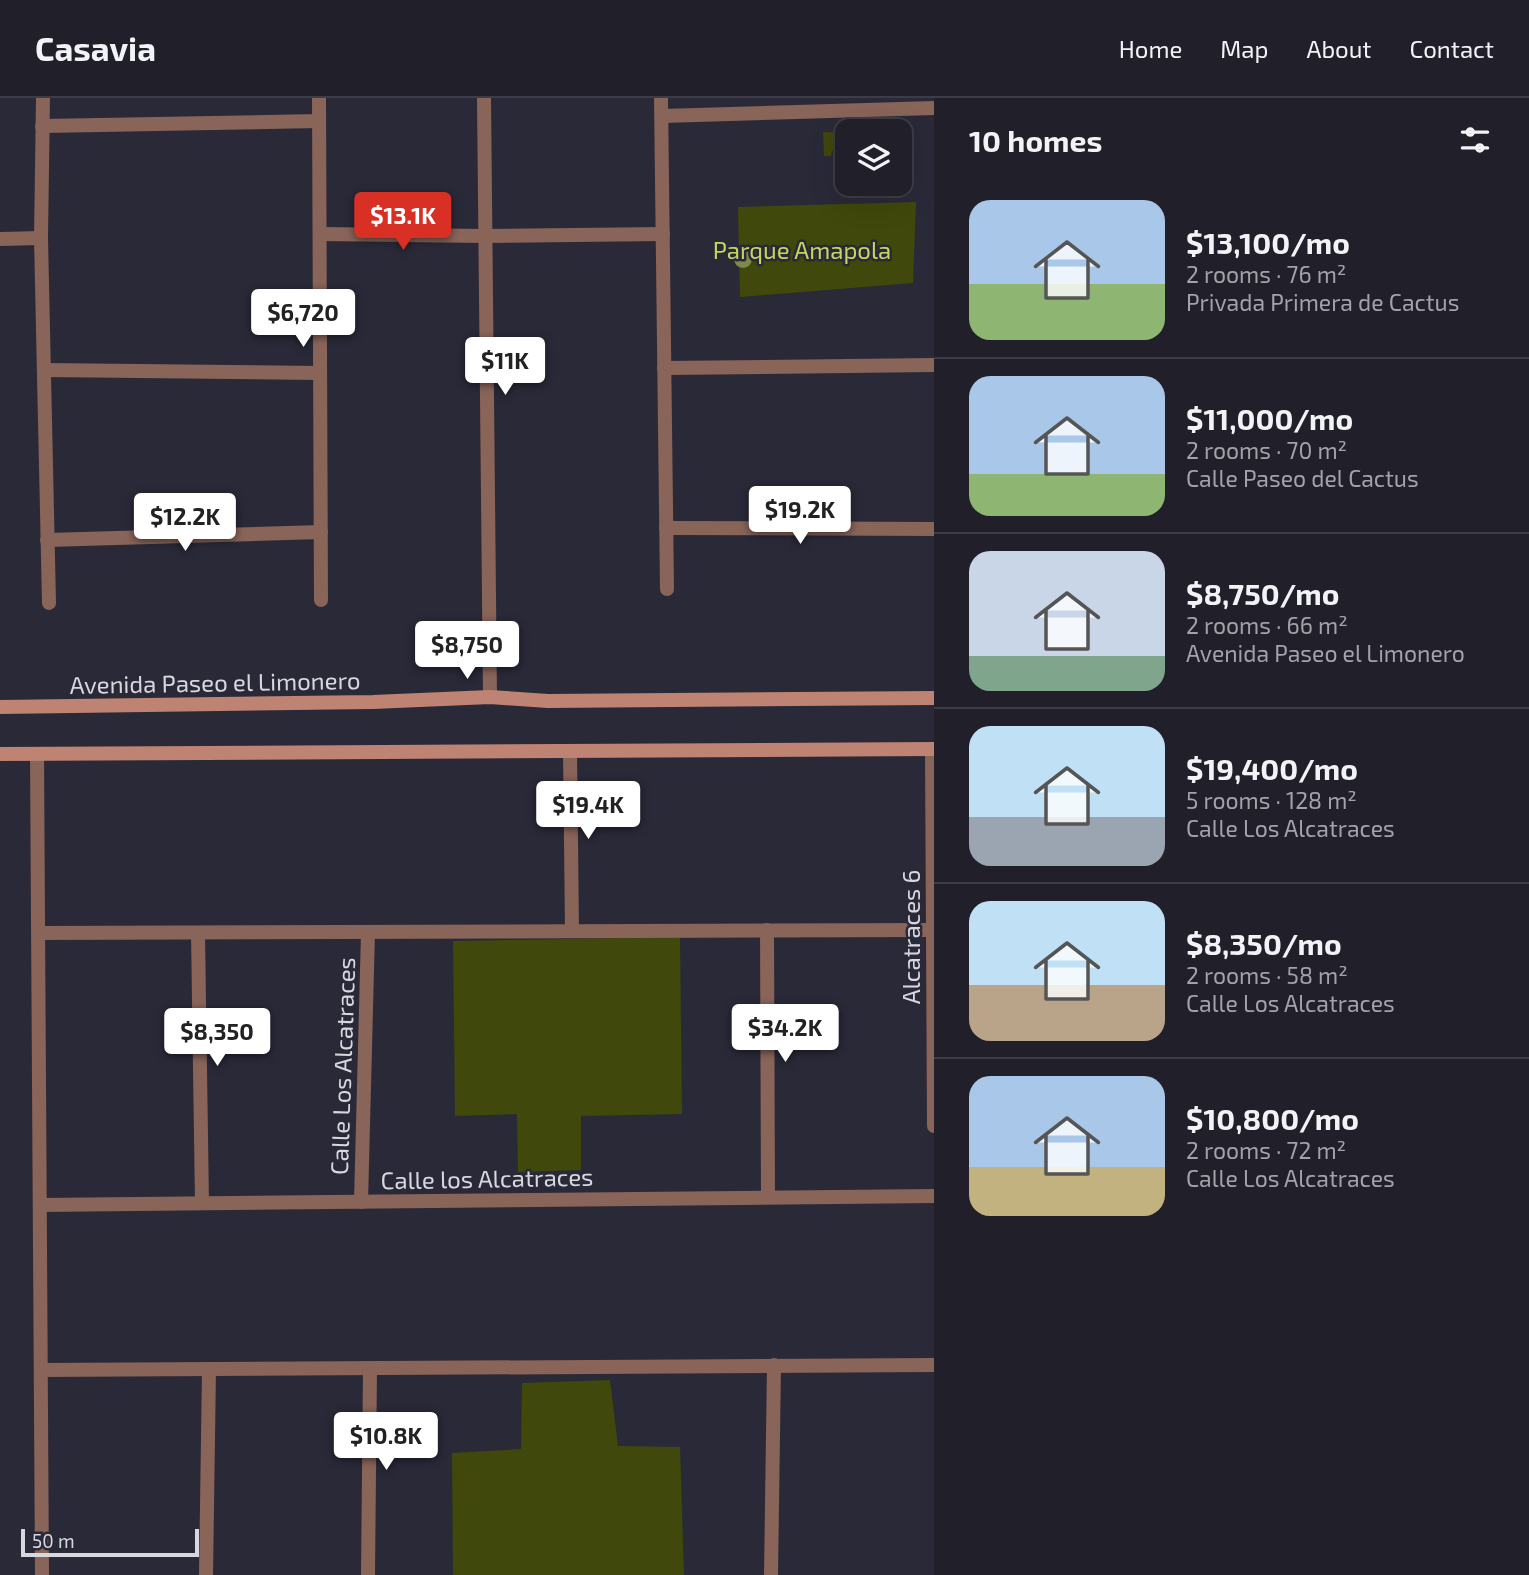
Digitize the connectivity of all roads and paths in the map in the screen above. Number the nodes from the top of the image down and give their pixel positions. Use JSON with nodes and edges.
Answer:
{"nodes":[{"id":1,"x":43,"y":98,"type":"edge"},
{"id":2,"x":319,"y":98,"type":"edge"},
{"id":3,"x":484,"y":98,"type":"edge"},
{"id":4,"x":661,"y":98,"type":"edge"},
{"id":5,"x":934,"y":108,"type":"edge"},
{"id":6,"x":662,"y":116,"type":"junction"},
{"id":7,"x":319,"y":121,"type":"junction"},
{"id":8,"x":42,"y":126,"type":"junction"},
{"id":9,"x":320,"y":234,"type":"junction"},
{"id":10,"x":663,"y":234,"type":"junction"},
{"id":11,"x":486,"y":236,"type":"junction"},
{"id":12,"x":41,"y":238,"type":"junction"},
{"id":13,"x":0,"y":239,"type":"edge"},
{"id":14,"x":934,"y":365,"type":"edge"},
{"id":15,"x":664,"y":368,"type":"junction"},
{"id":16,"x":44,"y":370,"type":"junction"},
{"id":17,"x":320,"y":373,"type":"junction"},
{"id":18,"x":666,"y":528,"type":"junction"},
{"id":19,"x":934,"y":529,"type":"edge"},
{"id":20,"x":321,"y":532,"type":"junction"},
{"id":21,"x":47,"y":540,"type":"junction"},
{"id":22,"x":667,"y":589,"type":"dead end"},
{"id":23,"x":321,"y":600,"type":"dead end"},
{"id":24,"x":49,"y":603,"type":"dead end"},
{"id":25,"x":489,"y":697,"type":"junction"},
{"id":26,"x":934,"y":698,"type":"edge"},
{"id":27,"x":0,"y":707,"type":"edge"},
{"id":28,"x":933,"y":749,"type":"edge"},
{"id":29,"x":570,"y":751,"type":"junction"},
{"id":30,"x":0,"y":754,"type":"edge"},
{"id":31,"x":37,"y":754,"type":"junction"},
{"id":32,"x":767,"y":930,"type":"junction"},
{"id":33,"x":933,"y":930,"type":"edge"},
{"id":34,"x":572,"y":931,"type":"junction"},
{"id":35,"x":368,"y":932,"type":"junction"},
{"id":36,"x":39,"y":933,"type":"junction"},
{"id":37,"x":198,"y":933,"type":"junction"},
{"id":38,"x":934,"y":1076,"type":"edge"},
{"id":39,"x":934,"y":1126,"type":"edge"},
{"id":40,"x":934,"y":1196,"type":"edge"},
{"id":41,"x":768,"y":1197,"type":"junction"},
{"id":42,"x":360,"y":1202,"type":"junction"},
{"id":43,"x":202,"y":1203,"type":"junction"},
{"id":44,"x":40,"y":1205,"type":"junction"},
{"id":45,"x":774,"y":1365,"type":"junction"},
{"id":46,"x":934,"y":1365,"type":"edge"},
{"id":47,"x":370,"y":1368,"type":"junction"},
{"id":48,"x":209,"y":1369,"type":"junction"},
{"id":49,"x":41,"y":1370,"type":"junction"},
{"id":50,"x":42,"y":1575,"type":"edge"},
{"id":51,"x":206,"y":1575,"type":"edge"},
{"id":52,"x":368,"y":1575,"type":"edge"},
{"id":53,"x":772,"y":1575,"type":"edge"}],
"edges":[{"from":1,"to":8,"type":"street"},
{"from":2,"to":7,"type":"street"},
{"from":3,"to":11,"type":"street"},
{"from":4,"to":6,"type":"street"},
{"from":5,"to":6,"type":"street"},
{"from":6,"to":10,"type":"street"},
{"from":7,"to":8,"type":"street"},
{"from":7,"to":9,"type":"street"},
{"from":8,"to":12,"type":"street"},
{"from":9,"to":11,"type":"street"},
{"from":9,"to":17,"type":"street"},
{"from":10,"to":11,"type":"street"},
{"from":10,"to":15,"type":"street"},
{"from":11,"to":25,"type":"street"},
{"from":12,"to":13,"type":"street"},
{"from":12,"to":16,"type":"street"},
{"from":14,"to":15,"type":"street"},
{"from":15,"to":18,"type":"street"},
{"from":16,"to":17,"type":"street"},
{"from":16,"to":21,"type":"street"},
{"from":17,"to":20,"type":"street"},
{"from":18,"to":19,"type":"street"},
{"from":18,"to":22,"type":"street"},
{"from":20,"to":21,"type":"street"},
{"from":20,"to":23,"type":"street"},
{"from":21,"to":24,"type":"street"},
{"from":25,"to":26,"type":"street","name":"Avenida Paseo el Limonero"},
{"from":25,"to":27,"type":"street","name":"Avenida Paseo el Limonero"},
{"from":28,"to":29,"type":"street"},
{"from":28,"to":33,"type":"street","name":"Alcatraces 6"},
{"from":29,"to":31,"type":"street"},
{"from":29,"to":34,"type":"street"},
{"from":30,"to":31,"type":"street"},
{"from":31,"to":36,"type":"street"},
{"from":32,"to":33,"type":"street","name":"Calle Los Alcatraces"},
{"from":32,"to":34,"type":"street","name":"Calle Los Alcatraces"},
{"from":32,"to":41,"type":"street"},
{"from":33,"to":38,"type":"street","name":"Alcatraces 6"},
{"from":34,"to":35,"type":"street","name":"Calle Los Alcatraces"},
{"from":35,"to":37,"type":"street","name":"Calle Los Alcatraces"},
{"from":35,"to":42,"type":"street","name":"Calle Los Alcatraces"},
{"from":36,"to":37,"type":"street","name":"Calle Los Alcatraces"},
{"from":36,"to":44,"type":"street"},
{"from":37,"to":43,"type":"street"},
{"from":38,"to":39,"type":"street","name":"Alcatraces 6"},
{"from":40,"to":41,"type":"street","name":"Calle los Alcatraces"},
{"from":41,"to":42,"type":"street","name":"Calle los Alcatraces"},
{"from":42,"to":43,"type":"street","name":"Calle los Alcatraces"},
{"from":43,"to":44,"type":"street","name":"Calle los Alcatraces"},
{"from":44,"to":49,"type":"street"},
{"from":45,"to":46,"type":"street"},
{"from":45,"to":47,"type":"street"},
{"from":45,"to":53,"type":"street"},
{"from":47,"to":48,"type":"street"},
{"from":47,"to":52,"type":"street"},
{"from":48,"to":49,"type":"street"},
{"from":48,"to":51,"type":"street"},
{"from":49,"to":50,"type":"street"}]}
